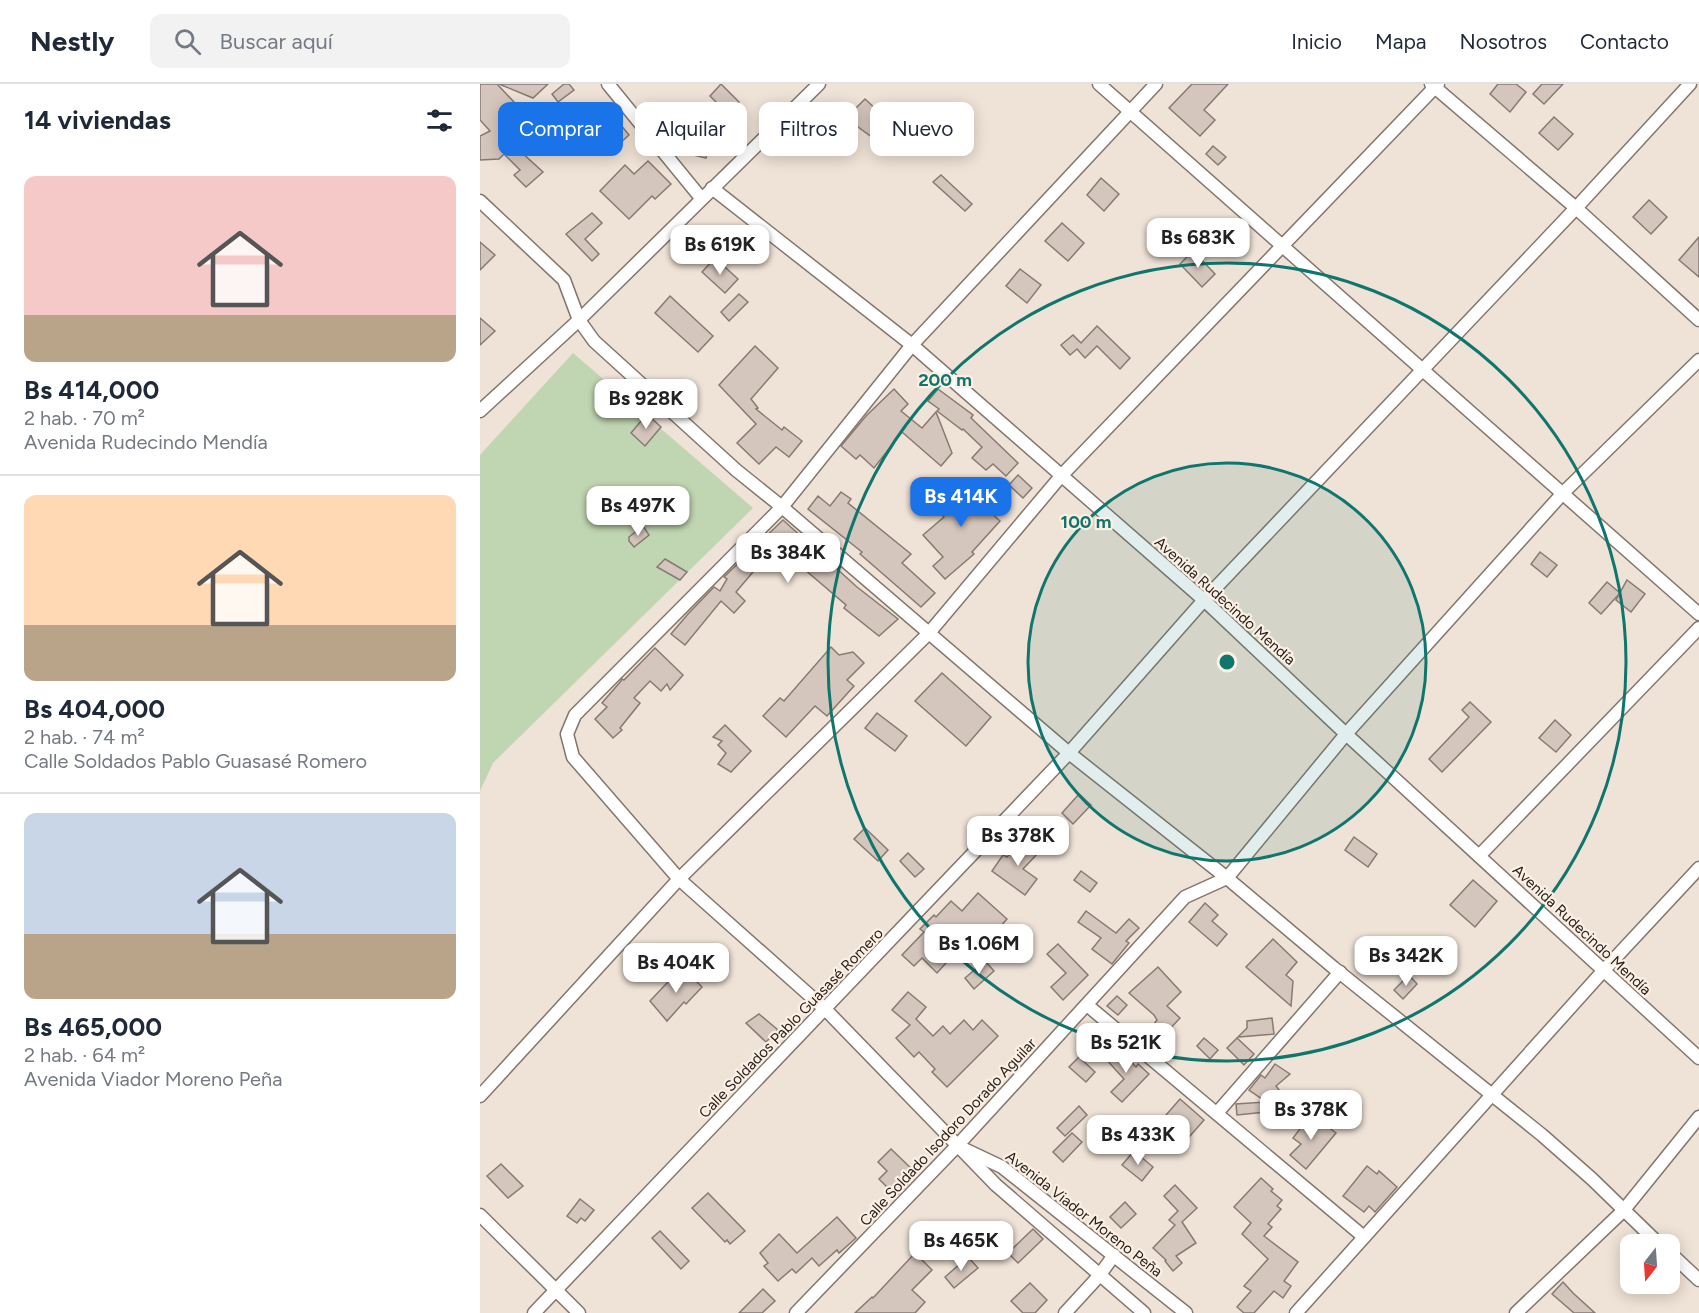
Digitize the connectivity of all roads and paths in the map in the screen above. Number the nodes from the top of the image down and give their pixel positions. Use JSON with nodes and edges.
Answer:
{"nodes":[{"id":1,"x":608,"y":84,"type":"edge"},
{"id":2,"x":819,"y":84,"type":"edge"},
{"id":3,"x":1099,"y":84,"type":"edge"},
{"id":4,"x":1156,"y":84,"type":"edge"},
{"id":5,"x":1690,"y":84,"type":"edge"},
{"id":6,"x":1434,"y":85,"type":"edge"},
{"id":7,"x":1129,"y":113,"type":"junction"},
{"id":8,"x":712,"y":188,"type":"junction"},
{"id":9,"x":701,"y":198,"type":"junction"},
{"id":10,"x":480,"y":201,"type":"edge"},
{"id":11,"x":1576,"y":208,"type":"junction"},
{"id":12,"x":1282,"y":248,"type":"junction"},
{"id":13,"x":579,"y":320,"type":"junction"},
{"id":14,"x":1699,"y":320,"type":"edge"},
{"id":15,"x":912,"y":345,"type":"junction"},
{"id":16,"x":1699,"y":360,"type":"edge"},
{"id":17,"x":1422,"y":371,"type":"junction"},
{"id":18,"x":480,"y":411,"type":"edge"},
{"id":19,"x":1061,"y":476,"type":"junction"},
{"id":20,"x":1563,"y":493,"type":"junction"},
{"id":21,"x":782,"y":507,"type":"junction"},
{"id":22,"x":1204,"y":600,"type":"junction"},
{"id":23,"x":1699,"y":614,"type":"edge"},
{"id":24,"x":1699,"y":628,"type":"edge"},
{"id":25,"x":930,"y":633,"type":"junction"},
{"id":26,"x":1346,"y":734,"type":"junction"},
{"id":27,"x":1069,"y":753,"type":"junction"},
{"id":28,"x":1479,"y":856,"type":"junction"},
{"id":29,"x":1699,"y":868,"type":"edge"},
{"id":30,"x":1227,"y":878,"type":"junction"},
{"id":31,"x":679,"y":879,"type":"junction"},
{"id":32,"x":1604,"y":970,"type":"junction"},
{"id":33,"x":1340,"y":972,"type":"junction"},
{"id":34,"x":1087,"y":1005,"type":"junction"},
{"id":35,"x":825,"y":1009,"type":"junction"},
{"id":36,"x":1699,"y":1058,"type":"edge"},
{"id":37,"x":1492,"y":1095,"type":"junction"},
{"id":38,"x":480,"y":1096,"type":"edge"},
{"id":39,"x":1217,"y":1113,"type":"junction"},
{"id":40,"x":1699,"y":1117,"type":"edge"},
{"id":41,"x":957,"y":1146,"type":"junction"},
{"id":42,"x":1623,"y":1210,"type":"junction"},
{"id":43,"x":480,"y":1215,"type":"edge"},
{"id":44,"x":1648,"y":1234,"type":"edge"},
{"id":45,"x":1364,"y":1237,"type":"junction"},
{"id":46,"x":1114,"y":1255,"type":"junction"},
{"id":47,"x":1680,"y":1263,"type":"edge"},
{"id":48,"x":1099,"y":1276,"type":"junction"},
{"id":49,"x":1699,"y":1281,"type":"edge"},
{"id":50,"x":555,"y":1290,"type":"junction"},
{"id":51,"x":534,"y":1313,"type":"edge"},
{"id":52,"x":579,"y":1313,"type":"edge"},
{"id":53,"x":796,"y":1313,"type":"edge"},
{"id":54,"x":1065,"y":1313,"type":"edge"},
{"id":55,"x":1144,"y":1313,"type":"edge"},
{"id":56,"x":1186,"y":1313,"type":"edge"},
{"id":57,"x":1296,"y":1313,"type":"edge"},
{"id":58,"x":1516,"y":1313,"type":"edge"}],
"edges":[{"from":1,"to":9,"type":"street"},
{"from":2,"to":8,"type":"street"},
{"from":3,"to":7,"type":"street"},
{"from":4,"to":7,"type":"street"},
{"from":5,"to":11,"type":"street","name":"Calle Soldados Pablo Guasasé Romero"},
{"from":6,"to":11,"type":"street"},
{"from":6,"to":12,"type":"street"},
{"from":7,"to":12,"type":"street"},
{"from":7,"to":15,"type":"street"},
{"from":8,"to":9,"type":"street"},
{"from":8,"to":15,"type":"street","name":"Avenida Rudecindo Mendía"},
{"from":9,"to":13,"type":"street"},
{"from":10,"to":13,"type":"street"},
{"from":11,"to":14,"type":"street"},
{"from":11,"to":17,"type":"street","name":"Calle Soldados Pablo Guasasé Romero"},
{"from":12,"to":17,"type":"street"},
{"from":12,"to":19,"type":"street"},
{"from":13,"to":18,"type":"street"},
{"from":13,"to":21,"type":"street"},
{"from":15,"to":19,"type":"street","name":"Avenida Rudecindo Mendía"},
{"from":15,"to":21,"type":"street"},
{"from":16,"to":20,"type":"street"},
{"from":17,"to":20,"type":"street"},
{"from":17,"to":22,"type":"street","name":"Calle Soldados Pablo Guasasé Romero"},
{"from":19,"to":22,"type":"street","name":"Avenida Rudecindo Mendía"},
{"from":19,"to":25,"type":"street"},
{"from":20,"to":23,"type":"street"},
{"from":20,"to":26,"type":"street"},
{"from":21,"to":25,"type":"street"},
{"from":21,"to":31,"type":"street"},
{"from":22,"to":26,"type":"street","name":"Avenida Rudecindo Mendía"},
{"from":22,"to":27,"type":"street","name":"Calle Soldados Pablo Guasasé Romero"},
{"from":24,"to":28,"type":"street"},
{"from":25,"to":27,"type":"street"},
{"from":25,"to":31,"type":"street"},
{"from":26,"to":28,"type":"street","name":"Avenida Rudecindo Mendía"},
{"from":26,"to":30,"type":"street"},
{"from":27,"to":30,"type":"street"},
{"from":27,"to":35,"type":"street","name":"Calle Soldados Pablo Guasasé Romero"},
{"from":28,"to":32,"type":"street","name":"Avenida Rudecindo Mendía"},
{"from":29,"to":32,"type":"street"},
{"from":30,"to":33,"type":"street"},
{"from":30,"to":34,"type":"street","name":"Calle Soldado Isodoro Dorado Aguilar"},
{"from":31,"to":35,"type":"street"},
{"from":31,"to":38,"type":"street"},
{"from":32,"to":36,"type":"street","name":"Avenida Rudecindo Mendía"},
{"from":32,"to":37,"type":"street"},
{"from":33,"to":37,"type":"street"},
{"from":33,"to":39,"type":"street"},
{"from":34,"to":39,"type":"street"},
{"from":34,"to":41,"type":"street","name":"Calle Soldado Isodoro Dorado Aguilar"},
{"from":35,"to":41,"type":"street"},
{"from":35,"to":50,"type":"street","name":"Calle Soldados Pablo Guasasé Romero"},
{"from":37,"to":42,"type":"street"},
{"from":37,"to":45,"type":"street"},
{"from":39,"to":45,"type":"street"},
{"from":40,"to":42,"type":"street"},
{"from":41,"to":46,"type":"street","name":"Avenida Viador Moreno Peña"},
{"from":41,"to":48,"type":"street","name":"Avenida Viador Moreno Peña"},
{"from":41,"to":53,"type":"street","name":"Calle Soldado Isodoro Dorado Aguilar"},
{"from":42,"to":44,"type":"street"},
{"from":42,"to":58,"type":"street"},
{"from":43,"to":50,"type":"street"},
{"from":45,"to":57,"type":"street"},
{"from":46,"to":48,"type":"street"},
{"from":46,"to":56,"type":"street","name":"Avenida Viador Moreno Peña"},
{"from":47,"to":49,"type":"street"},
{"from":48,"to":54,"type":"street"},
{"from":48,"to":55,"type":"street","name":"Avenida Viador Moreno Peña"},
{"from":50,"to":51,"type":"street","name":"Calle Soldados Pablo Guasasé Romero"},
{"from":50,"to":52,"type":"street"}]}
